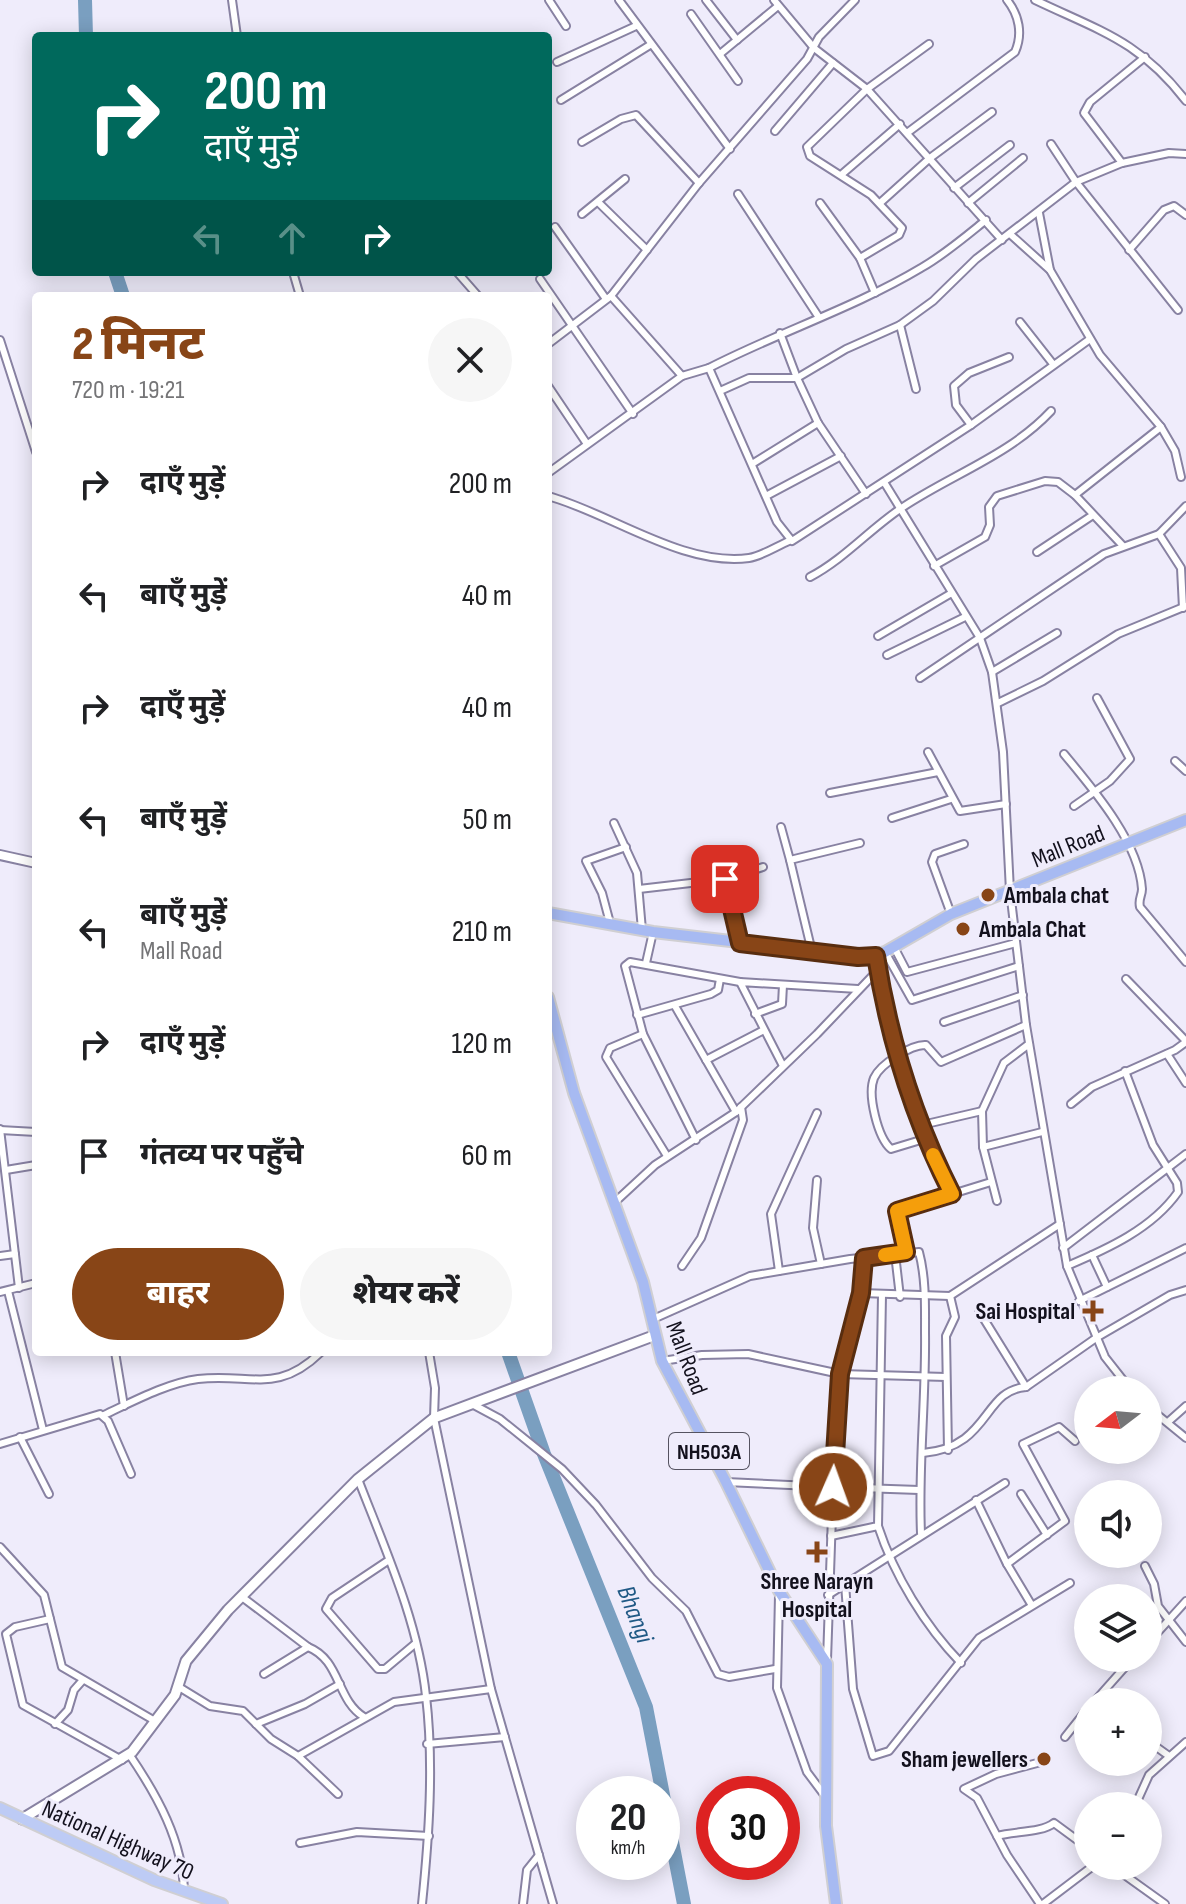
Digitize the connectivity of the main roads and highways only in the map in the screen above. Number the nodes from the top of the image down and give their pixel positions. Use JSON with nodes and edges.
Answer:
{"nodes":[{"id":1,"x":1186,"y":820,"type":"edge"},
{"id":2,"x":552,"y":914,"type":"edge"},
{"id":3,"x":552,"y":1012,"type":"edge"},
{"id":4,"x":653,"y":1336,"type":"junction"},
{"id":5,"x":0,"y":1808,"type":"edge"},
{"id":6,"x":22,"y":1819,"type":"junction"},
{"id":7,"x":189,"y":1897,"type":"edge"},
{"id":8,"x":222,"y":1904,"type":"edge"},
{"id":9,"x":836,"y":1904,"type":"edge"}],
"edges":[{"from":1,"to":2,"type":"highway","name":"Mall Road"},
{"from":3,"to":4,"type":"highway","name":"Mall Road","number":"NH503A"},
{"from":4,"to":6,"type":"main road"},
{"from":4,"to":9,"type":"highway","name":"Mall Road","number":"NH503A"},
{"from":5,"to":6,"type":"main road","name":"National Highway 70"},
{"from":6,"to":7,"type":"main road","name":"National Highway 70"},
{"from":7,"to":8,"type":"main road","name":"National Highway 70"}]}
